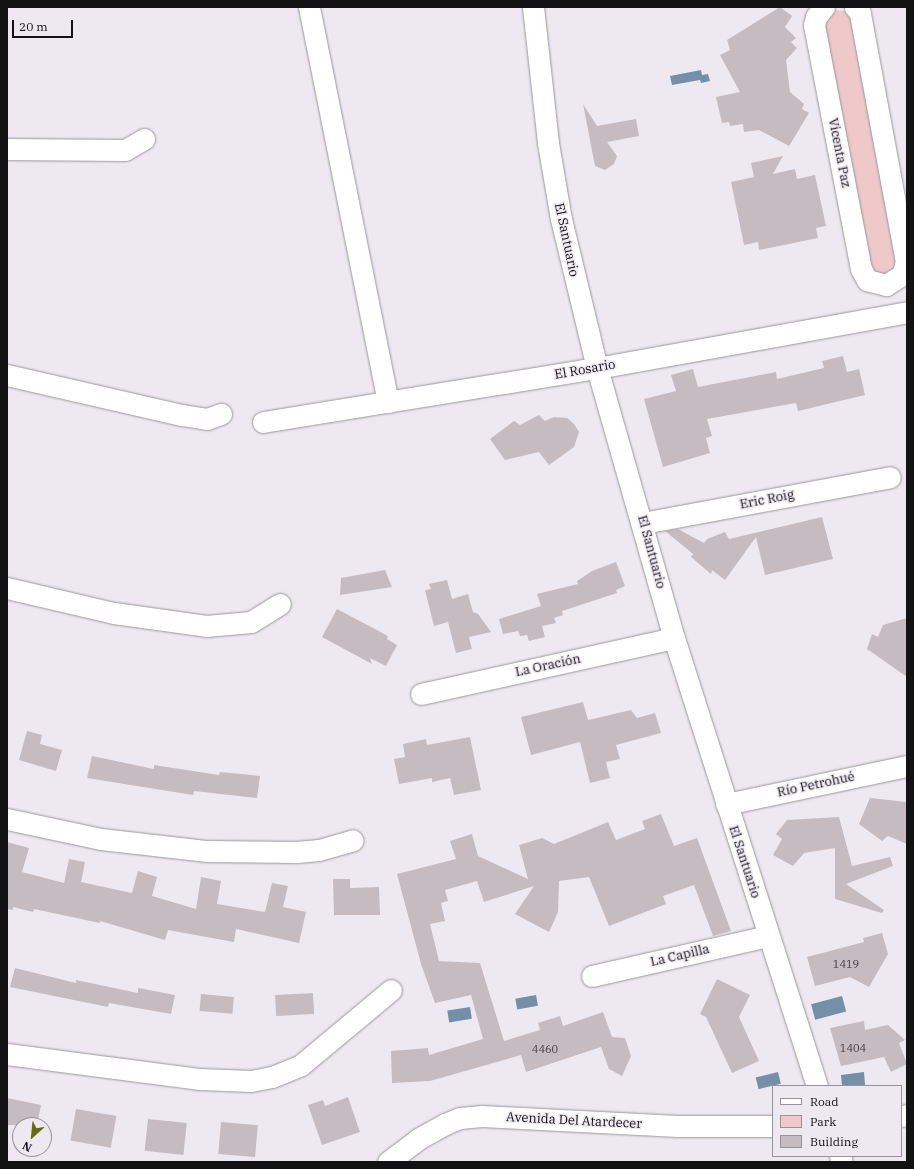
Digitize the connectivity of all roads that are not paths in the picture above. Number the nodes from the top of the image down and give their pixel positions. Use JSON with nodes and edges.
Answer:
{"nodes":[{"id":1,"x":309,"y":7,"type":"edge"},
{"id":2,"x":533,"y":7,"type":"edge"},
{"id":3,"x":824,"y":7,"type":"edge"},
{"id":4,"x":855,"y":7,"type":"edge"},
{"id":5,"x":144,"y":139,"type":"dead end"},
{"id":6,"x":7,"y":149,"type":"edge"},
{"id":7,"x":886,"y":285,"type":"junction"},
{"id":8,"x":899,"y":313,"type":"edge"},
{"id":9,"x":597,"y":368,"type":"junction"},
{"id":10,"x":7,"y":375,"type":"edge"},
{"id":11,"x":388,"y":402,"type":"junction"},
{"id":12,"x":221,"y":414,"type":"dead end"},
{"id":13,"x":263,"y":422,"type":"dead end"},
{"id":14,"x":890,"y":477,"type":"dead end"},
{"id":15,"x":643,"y":523,"type":"junction"},
{"id":16,"x":7,"y":588,"type":"edge"},
{"id":17,"x":280,"y":604,"type":"dead end"},
{"id":18,"x":674,"y":638,"type":"junction"},
{"id":19,"x":421,"y":694,"type":"dead end"},
{"id":20,"x":907,"y":766,"type":"edge"},
{"id":21,"x":726,"y":804,"type":"junction"},
{"id":22,"x":7,"y":819,"type":"edge"},
{"id":23,"x":353,"y":840,"type":"dead end"},
{"id":24,"x":768,"y":936,"type":"junction"},
{"id":25,"x":592,"y":976,"type":"dead end"},
{"id":26,"x":391,"y":990,"type":"dead end"},
{"id":27,"x":7,"y":1054,"type":"edge"},
{"id":28,"x":817,"y":1085,"type":"edge"},
{"id":29,"x":772,"y":1126,"type":"edge"},
{"id":30,"x":388,"y":1162,"type":"edge"}],
"edges":[{"from":1,"to":11,"type":"street"},
{"from":2,"to":9,"type":"street","name":"El Santuario"},
{"from":3,"to":7,"type":"street","name":"Vicenta Paz"},
{"from":4,"to":7,"type":"street"},
{"from":5,"to":6,"type":"street"},
{"from":7,"to":8,"type":"street"},
{"from":8,"to":9,"type":"street","name":"El Rosario"},
{"from":9,"to":11,"type":"street","name":"El Rosario"},
{"from":9,"to":15,"type":"street","name":"El Santuario"},
{"from":10,"to":12,"type":"street"},
{"from":11,"to":13,"type":"street","name":"El Rosario"},
{"from":14,"to":15,"type":"street","name":"Eric Roig"},
{"from":15,"to":18,"type":"street","name":"El Santuario"},
{"from":16,"to":17,"type":"street"},
{"from":18,"to":19,"type":"street","name":"La Oración"},
{"from":18,"to":21,"type":"street","name":"El Santuario"},
{"from":20,"to":21,"type":"street","name":"Río Petrohué"},
{"from":21,"to":24,"type":"street","name":"El Santuario"},
{"from":22,"to":23,"type":"street"},
{"from":24,"to":25,"type":"street","name":"La Capilla"},
{"from":24,"to":28,"type":"street","name":"El Santuario"},
{"from":26,"to":27,"type":"street"},
{"from":29,"to":30,"type":"street","name":"Avenida Del Atardecer"}]}
